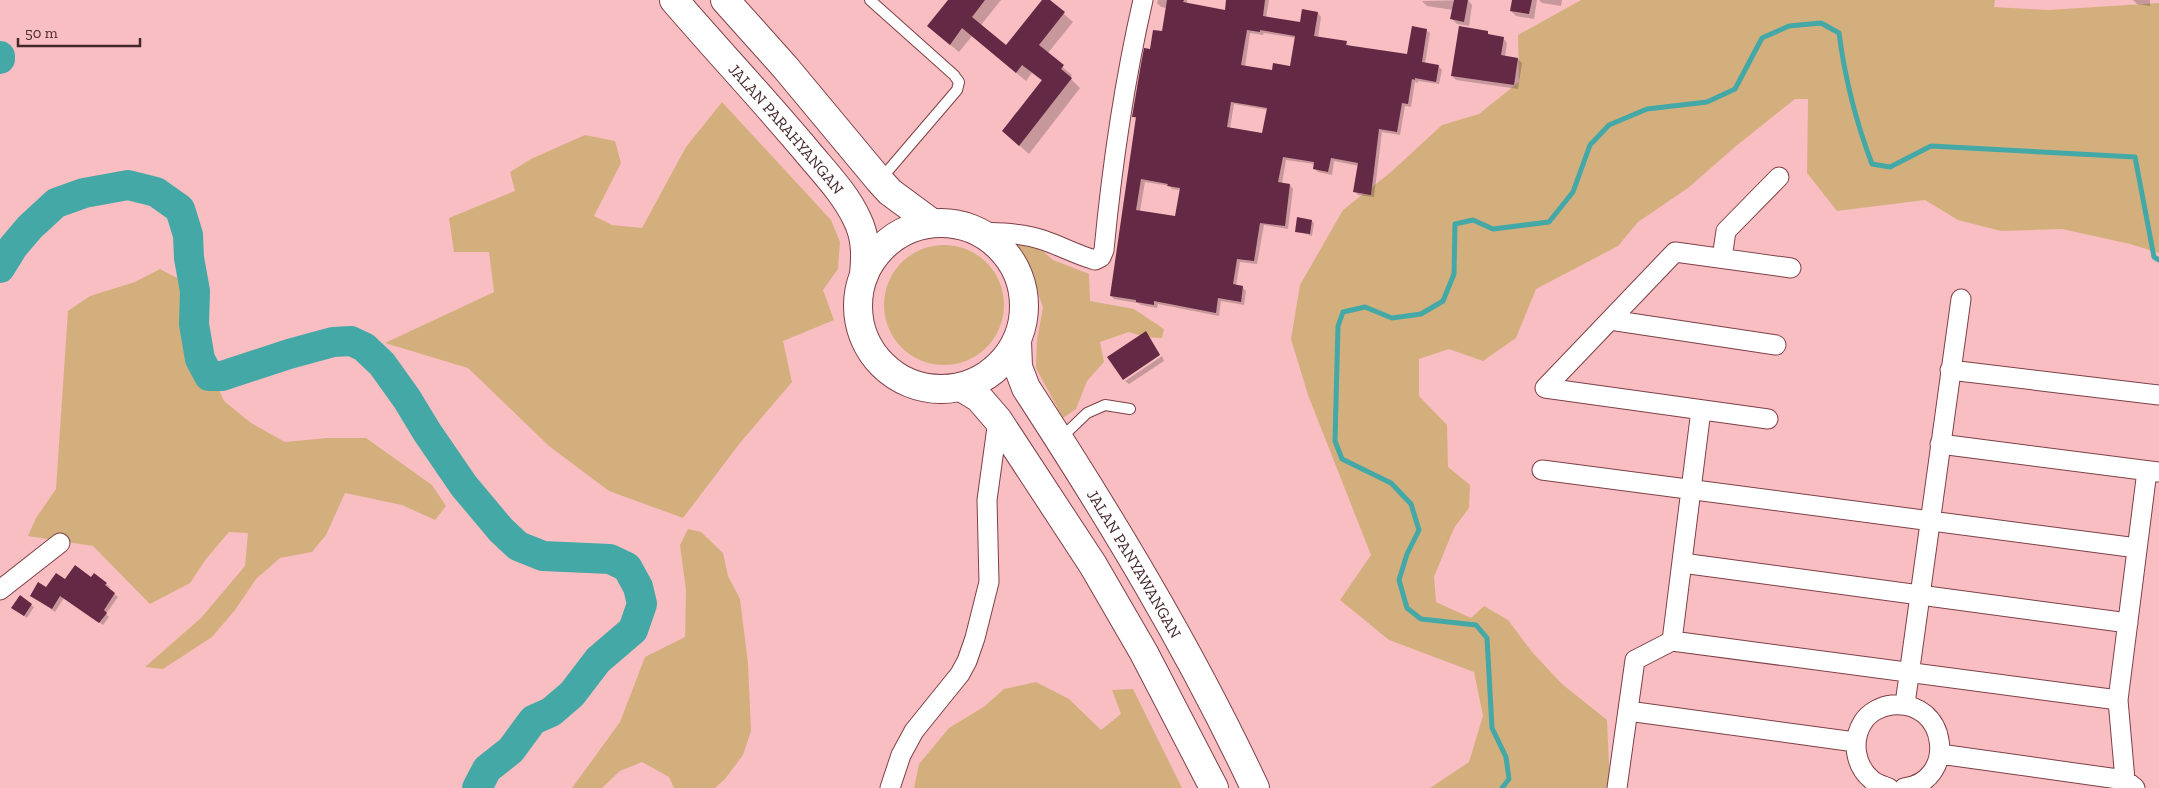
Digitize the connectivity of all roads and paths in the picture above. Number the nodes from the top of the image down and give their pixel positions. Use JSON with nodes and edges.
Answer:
{"nodes":[{"id":1,"x":674,"y":0,"type":"edge"},
{"id":2,"x":725,"y":0,"type":"edge"},
{"id":3,"x":870,"y":0,"type":"edge"},
{"id":4,"x":1143,"y":0,"type":"edge"},
{"id":5,"x":1779,"y":177,"type":"dead end"},
{"id":6,"x":879,"y":180,"type":"junction"},
{"id":7,"x":932,"y":223,"type":"junction"},
{"id":8,"x":980,"y":232,"type":"junction"},
{"id":9,"x":1722,"y":258,"type":"junction"},
{"id":10,"x":1791,"y":268,"type":"dead end"},
{"id":11,"x":864,"y":275,"type":"junction"},
{"id":12,"x":1960,"y":299,"type":"dead end"},
{"id":13,"x":1610,"y":320,"type":"junction"},
{"id":14,"x":1017,"y":341,"type":"junction"},
{"id":15,"x":1776,"y":345,"type":"dead end"},
{"id":16,"x":1950,"y":370,"type":"junction"},
{"id":17,"x":961,"y":386,"type":"junction"},
{"id":18,"x":2159,"y":395,"type":"edge"},
{"id":19,"x":1130,"y":409,"type":"dead end"},
{"id":20,"x":1700,"y":410,"type":"junction"},
{"id":21,"x":1768,"y":419,"type":"dead end"},
{"id":22,"x":998,"y":420,"type":"junction"},
{"id":23,"x":1059,"y":440,"type":"junction"},
{"id":24,"x":1940,"y":444,"type":"junction"},
{"id":25,"x":1542,"y":470,"type":"dead end"},
{"id":26,"x":2153,"y":471,"type":"edge"},
{"id":27,"x":1691,"y":490,"type":"junction"},
{"id":28,"x":1929,"y":521,"type":"junction"},
{"id":29,"x":60,"y":543,"type":"dead end"},
{"id":30,"x":2137,"y":548,"type":"junction"},
{"id":31,"x":1682,"y":563,"type":"junction"},
{"id":32,"x":0,"y":590,"type":"edge"},
{"id":33,"x":1919,"y":595,"type":"junction"},
{"id":34,"x":2128,"y":623,"type":"junction"},
{"id":35,"x":1672,"y":641,"type":"junction"},
{"id":36,"x":1909,"y":672,"type":"junction"},
{"id":37,"x":2118,"y":700,"type":"junction"},
{"id":38,"x":1905,"y":704,"type":"junction"},
{"id":39,"x":1628,"y":711,"type":"junction"},
{"id":40,"x":1855,"y":742,"type":"junction"},
{"id":41,"x":1940,"y":754,"type":"junction"},
{"id":42,"x":2130,"y":784,"type":"edge"},
{"id":43,"x":890,"y":788,"type":"edge"},
{"id":44,"x":1214,"y":788,"type":"edge"},
{"id":45,"x":1255,"y":788,"type":"edge"},
{"id":46,"x":1617,"y":788,"type":"edge"},
{"id":47,"x":1889,"y":788,"type":"edge"},
{"id":48,"x":1904,"y":788,"type":"edge"}],
"edges":[{"from":1,"to":11,"type":"main road","name":"JALAN PARAHYANGAN"},
{"from":2,"to":6,"type":"main road"},
{"from":3,"to":6,"type":"lane"},
{"from":4,"to":8,"type":"street"},
{"from":5,"to":9,"type":"street"},
{"from":6,"to":7,"type":"main road"},
{"from":7,"to":8,"type":"main road"},
{"from":7,"to":11,"type":"main road"},
{"from":8,"to":14,"type":"main road"},
{"from":9,"to":10,"type":"street"},
{"from":9,"to":13,"type":"street"},
{"from":11,"to":17,"type":"main road"},
{"from":12,"to":16,"type":"street"},
{"from":13,"to":15,"type":"street"},
{"from":13,"to":20,"type":"street"},
{"from":14,"to":17,"type":"main road"},
{"from":14,"to":23,"type":"main road","name":"JALAN PANYAWANGAN"},
{"from":16,"to":18,"type":"street"},
{"from":16,"to":24,"type":"street"},
{"from":17,"to":22,"type":"main road"},
{"from":19,"to":23,"type":"lane"},
{"from":20,"to":21,"type":"street"},
{"from":20,"to":27,"type":"street"},
{"from":22,"to":43,"type":"street"},
{"from":22,"to":44,"type":"main road"},
{"from":23,"to":45,"type":"main road","name":"JALAN PANYAWANGAN"},
{"from":24,"to":26,"type":"street"},
{"from":24,"to":28,"type":"street"},
{"from":25,"to":27,"type":"street"},
{"from":26,"to":30,"type":"street"},
{"from":27,"to":28,"type":"street"},
{"from":27,"to":31,"type":"street"},
{"from":28,"to":30,"type":"street"},
{"from":28,"to":33,"type":"street"},
{"from":29,"to":32,"type":"street"},
{"from":30,"to":34,"type":"street"},
{"from":31,"to":33,"type":"street"},
{"from":31,"to":35,"type":"street"},
{"from":33,"to":34,"type":"street"},
{"from":33,"to":36,"type":"street"},
{"from":34,"to":37,"type":"street"},
{"from":35,"to":36,"type":"street"},
{"from":35,"to":39,"type":"street"},
{"from":36,"to":37,"type":"street"},
{"from":36,"to":38,"type":"street"},
{"from":37,"to":42,"type":"street"},
{"from":38,"to":40,"type":"street"},
{"from":38,"to":41,"type":"street"},
{"from":39,"to":40,"type":"street"},
{"from":39,"to":46,"type":"street"},
{"from":40,"to":47,"type":"street"},
{"from":41,"to":42,"type":"street"},
{"from":41,"to":48,"type":"street"}]}
